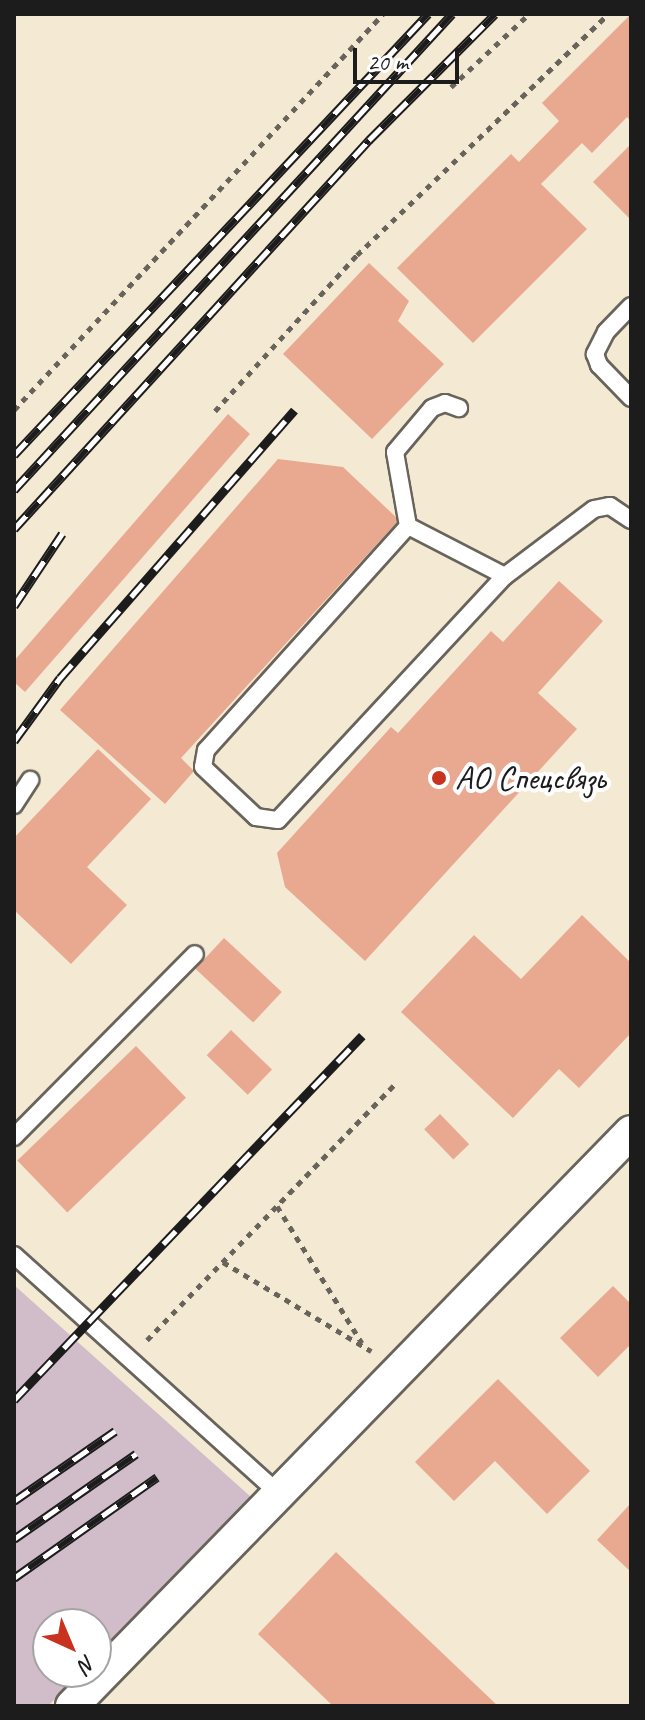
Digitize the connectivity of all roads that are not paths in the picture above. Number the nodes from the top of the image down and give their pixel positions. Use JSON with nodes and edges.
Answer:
{"nodes":[{"id":1,"x":631,"y":306,"type":"edge"},
{"id":2,"x":631,"y":398,"type":"edge"},
{"id":3,"x":459,"y":408,"type":"dead end"},
{"id":4,"x":631,"y":520,"type":"edge"},
{"id":5,"x":408,"y":526,"type":"junction"},
{"id":6,"x":505,"y":576,"type":"junction"},
{"id":7,"x":30,"y":780,"type":"dead end"},
{"id":8,"x":14,"y":805,"type":"edge"},
{"id":9,"x":195,"y":954,"type":"dead end"},
{"id":10,"x":631,"y":1132,"type":"edge"},
{"id":11,"x":14,"y":1137,"type":"edge"},
{"id":12,"x":14,"y":1255,"type":"edge"},
{"id":13,"x":277,"y":1492,"type":"junction"},
{"id":14,"x":72,"y":1706,"type":"edge"}],
"edges":[{"from":1,"to":2,"type":"lane"},
{"from":3,"to":5,"type":"lane"},
{"from":4,"to":6,"type":"lane"},
{"from":5,"to":6,"type":"lane"},
{"from":5,"to":6,"type":"lane"},
{"from":7,"to":8,"type":"lane"},
{"from":9,"to":11,"type":"lane"},
{"from":10,"to":13,"type":"street"},
{"from":12,"to":13,"type":"lane"},
{"from":13,"to":14,"type":"street"}]}
